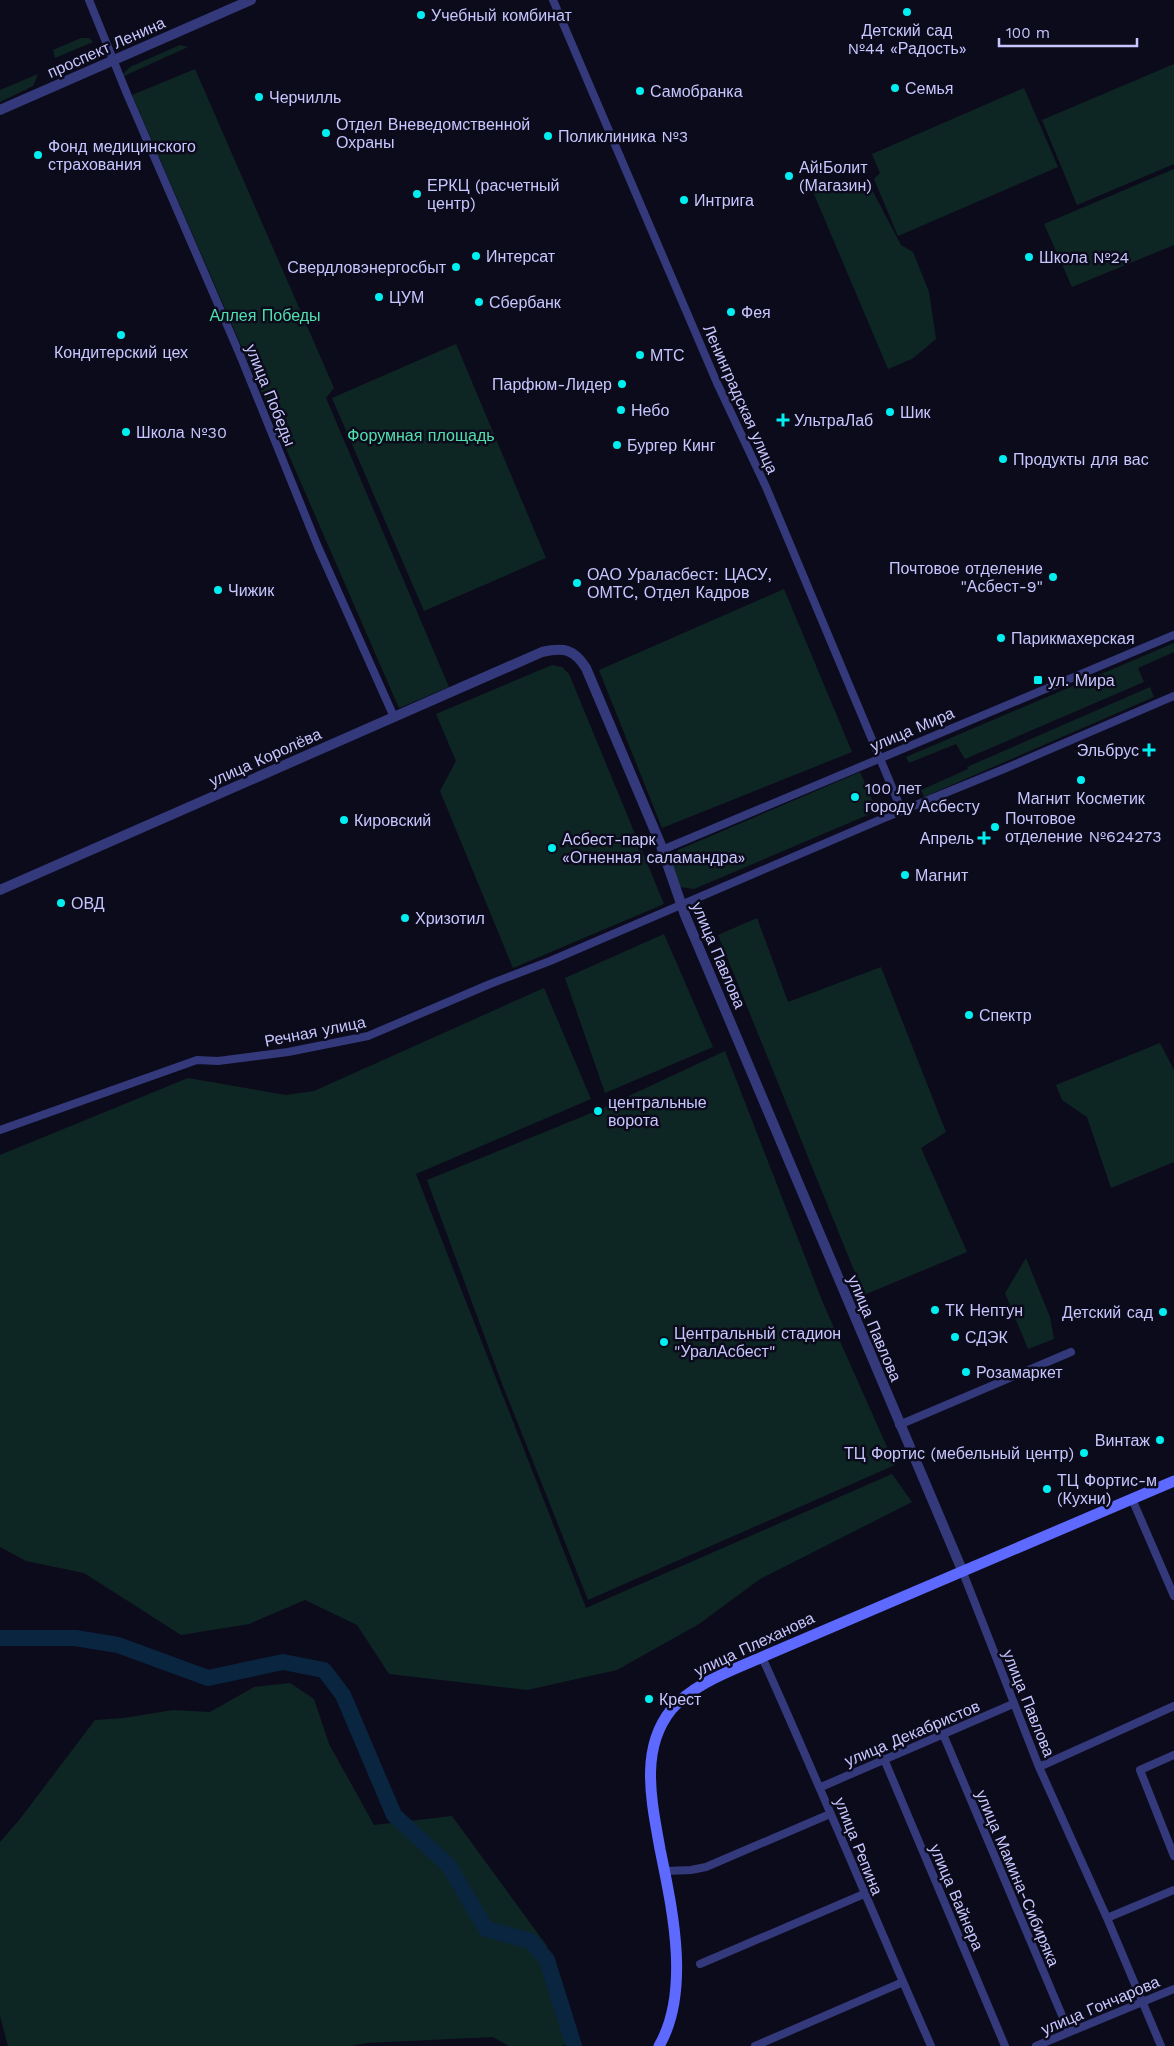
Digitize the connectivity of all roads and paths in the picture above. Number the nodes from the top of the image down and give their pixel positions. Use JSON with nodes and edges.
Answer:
{"nodes":[{"id":1,"x":89,"y":0,"type":"edge"},
{"id":2,"x":251,"y":0,"type":"edge"},
{"id":3,"x":553,"y":0,"type":"edge"},
{"id":4,"x":113,"y":61,"type":"junction"},
{"id":5,"x":0,"y":110,"type":"edge"},
{"id":6,"x":1174,"y":635,"type":"edge"},
{"id":7,"x":542,"y":652,"type":"joint"},
{"id":8,"x":1174,"y":696,"type":"edge"},
{"id":9,"x":394,"y":717,"type":"junction"},
{"id":10,"x":879,"y":758,"type":"junction"},
{"id":11,"x":902,"y":811,"type":"junction"},
{"id":12,"x":662,"y":850,"type":"junction"},
{"id":13,"x":0,"y":890,"type":"edge"},
{"id":14,"x":681,"y":904,"type":"junction"},
{"id":15,"x":0,"y":1130,"type":"edge"},
{"id":16,"x":1071,"y":1352,"type":"dead end"},
{"id":17,"x":899,"y":1425,"type":"junction"},
{"id":18,"x":1174,"y":1480,"type":"edge"},
{"id":19,"x":1132,"y":1499,"type":"junction"},
{"id":20,"x":962,"y":1570,"type":"junction"},
{"id":21,"x":1174,"y":1596,"type":"edge"},
{"id":22,"x":762,"y":1657,"type":"junction"},
{"id":23,"x":1013,"y":1704,"type":"junction"},
{"id":24,"x":1174,"y":1706,"type":"edge"},
{"id":25,"x":943,"y":1734,"type":"junction"},
{"id":26,"x":1174,"y":1755,"type":"edge"},
{"id":27,"x":884,"y":1759,"type":"junction"},
{"id":28,"x":1039,"y":1767,"type":"junction"},
{"id":29,"x":821,"y":1787,"type":"junction"},
{"id":30,"x":830,"y":1814,"type":"junction"},
{"id":31,"x":1174,"y":1856,"type":"edge"},
{"id":32,"x":665,"y":1872,"type":"junction"},
{"id":33,"x":1174,"y":1890,"type":"edge"},
{"id":34,"x":864,"y":1894,"type":"junction"},
{"id":35,"x":1107,"y":1918,"type":"junction"},
{"id":36,"x":700,"y":1964,"type":"dead end"},
{"id":37,"x":903,"y":1982,"type":"junction"},
{"id":38,"x":1174,"y":1988,"type":"edge"},
{"id":39,"x":1142,"y":2002,"type":"junction"},
{"id":40,"x":1069,"y":2032,"type":"junction"},
{"id":41,"x":659,"y":2046,"type":"edge"},
{"id":42,"x":755,"y":2046,"type":"edge"},
{"id":43,"x":930,"y":2046,"type":"edge"},
{"id":44,"x":1005,"y":2046,"type":"edge"},
{"id":45,"x":1036,"y":2046,"type":"edge"},
{"id":46,"x":1161,"y":2046,"type":"edge"}],
"edges":[{"from":1,"to":4,"type":"street","name":"улица Победы"},
{"from":2,"to":4,"type":"street","name":"проспект Ленина"},
{"from":3,"to":10,"type":"street","name":"Ленинградская улица"},
{"from":4,"to":5,"type":"street","name":"проспект Ленина"},
{"from":4,"to":9,"type":"street","name":"улица Победы"},
{"from":6,"to":10,"type":"street","name":"улица Мира"},
{"from":7,"to":9,"type":"street","name":"улица Королёва"},
{"from":7,"to":12,"type":"street","name":"улица Павлова"},
{"from":8,"to":11,"type":"street"},
{"from":9,"to":13,"type":"street","name":"улица Королёва"},
{"from":10,"to":11,"type":"street","name":"Ленинградская улица"},
{"from":10,"to":12,"type":"street","name":"улица Мира"},
{"from":11,"to":14,"type":"street"},
{"from":12,"to":14,"type":"street","name":"улица Павлова"},
{"from":14,"to":15,"type":"street","name":"Речная улица"},
{"from":14,"to":17,"type":"street","name":"улица Павлова"},
{"from":16,"to":17,"type":"street"},
{"from":17,"to":20,"type":"street","name":"улица Павлова"},
{"from":18,"to":19,"type":"main road","name":"улица Плеханова"},
{"from":19,"to":20,"type":"main road","name":"улица Плеханова"},
{"from":19,"to":21,"type":"street"},
{"from":20,"to":22,"type":"main road","name":"улица Плеханова"},
{"from":20,"to":23,"type":"street","name":"улица Павлова"},
{"from":22,"to":29,"type":"street","name":"улица Репина"},
{"from":22,"to":32,"type":"main road","name":"улица Плеханова"},
{"from":23,"to":25,"type":"street","name":"улица Декабристов"},
{"from":23,"to":28,"type":"street","name":"улица Павлова"},
{"from":24,"to":28,"type":"street"},
{"from":25,"to":27,"type":"street","name":"улица Декабристов"},
{"from":25,"to":40,"type":"street","name":"улица Мамина-Сибиряка"},
{"from":26,"to":31,"type":"street"},
{"from":27,"to":29,"type":"street","name":"улица Декабристов"},
{"from":27,"to":44,"type":"street","name":"улица Вайнера"},
{"from":28,"to":35,"type":"street","name":"улица Павлова"},
{"from":29,"to":30,"type":"street","name":"улица Репина"},
{"from":30,"to":32,"type":"street"},
{"from":30,"to":34,"type":"street","name":"улица Репина"},
{"from":32,"to":41,"type":"main road","name":"улица Плеханова"},
{"from":33,"to":35,"type":"street"},
{"from":34,"to":36,"type":"street"},
{"from":34,"to":37,"type":"street","name":"улица Репина"},
{"from":35,"to":39,"type":"street","name":"улица Павлова"},
{"from":37,"to":42,"type":"street"},
{"from":37,"to":43,"type":"street","name":"улица Репина"},
{"from":38,"to":39,"type":"street","name":"улица Гончарова"},
{"from":39,"to":40,"type":"street","name":"улица Гончарова"},
{"from":39,"to":46,"type":"street","name":"улица Павлова"},
{"from":40,"to":45,"type":"street","name":"улица Гончарова"}]}
